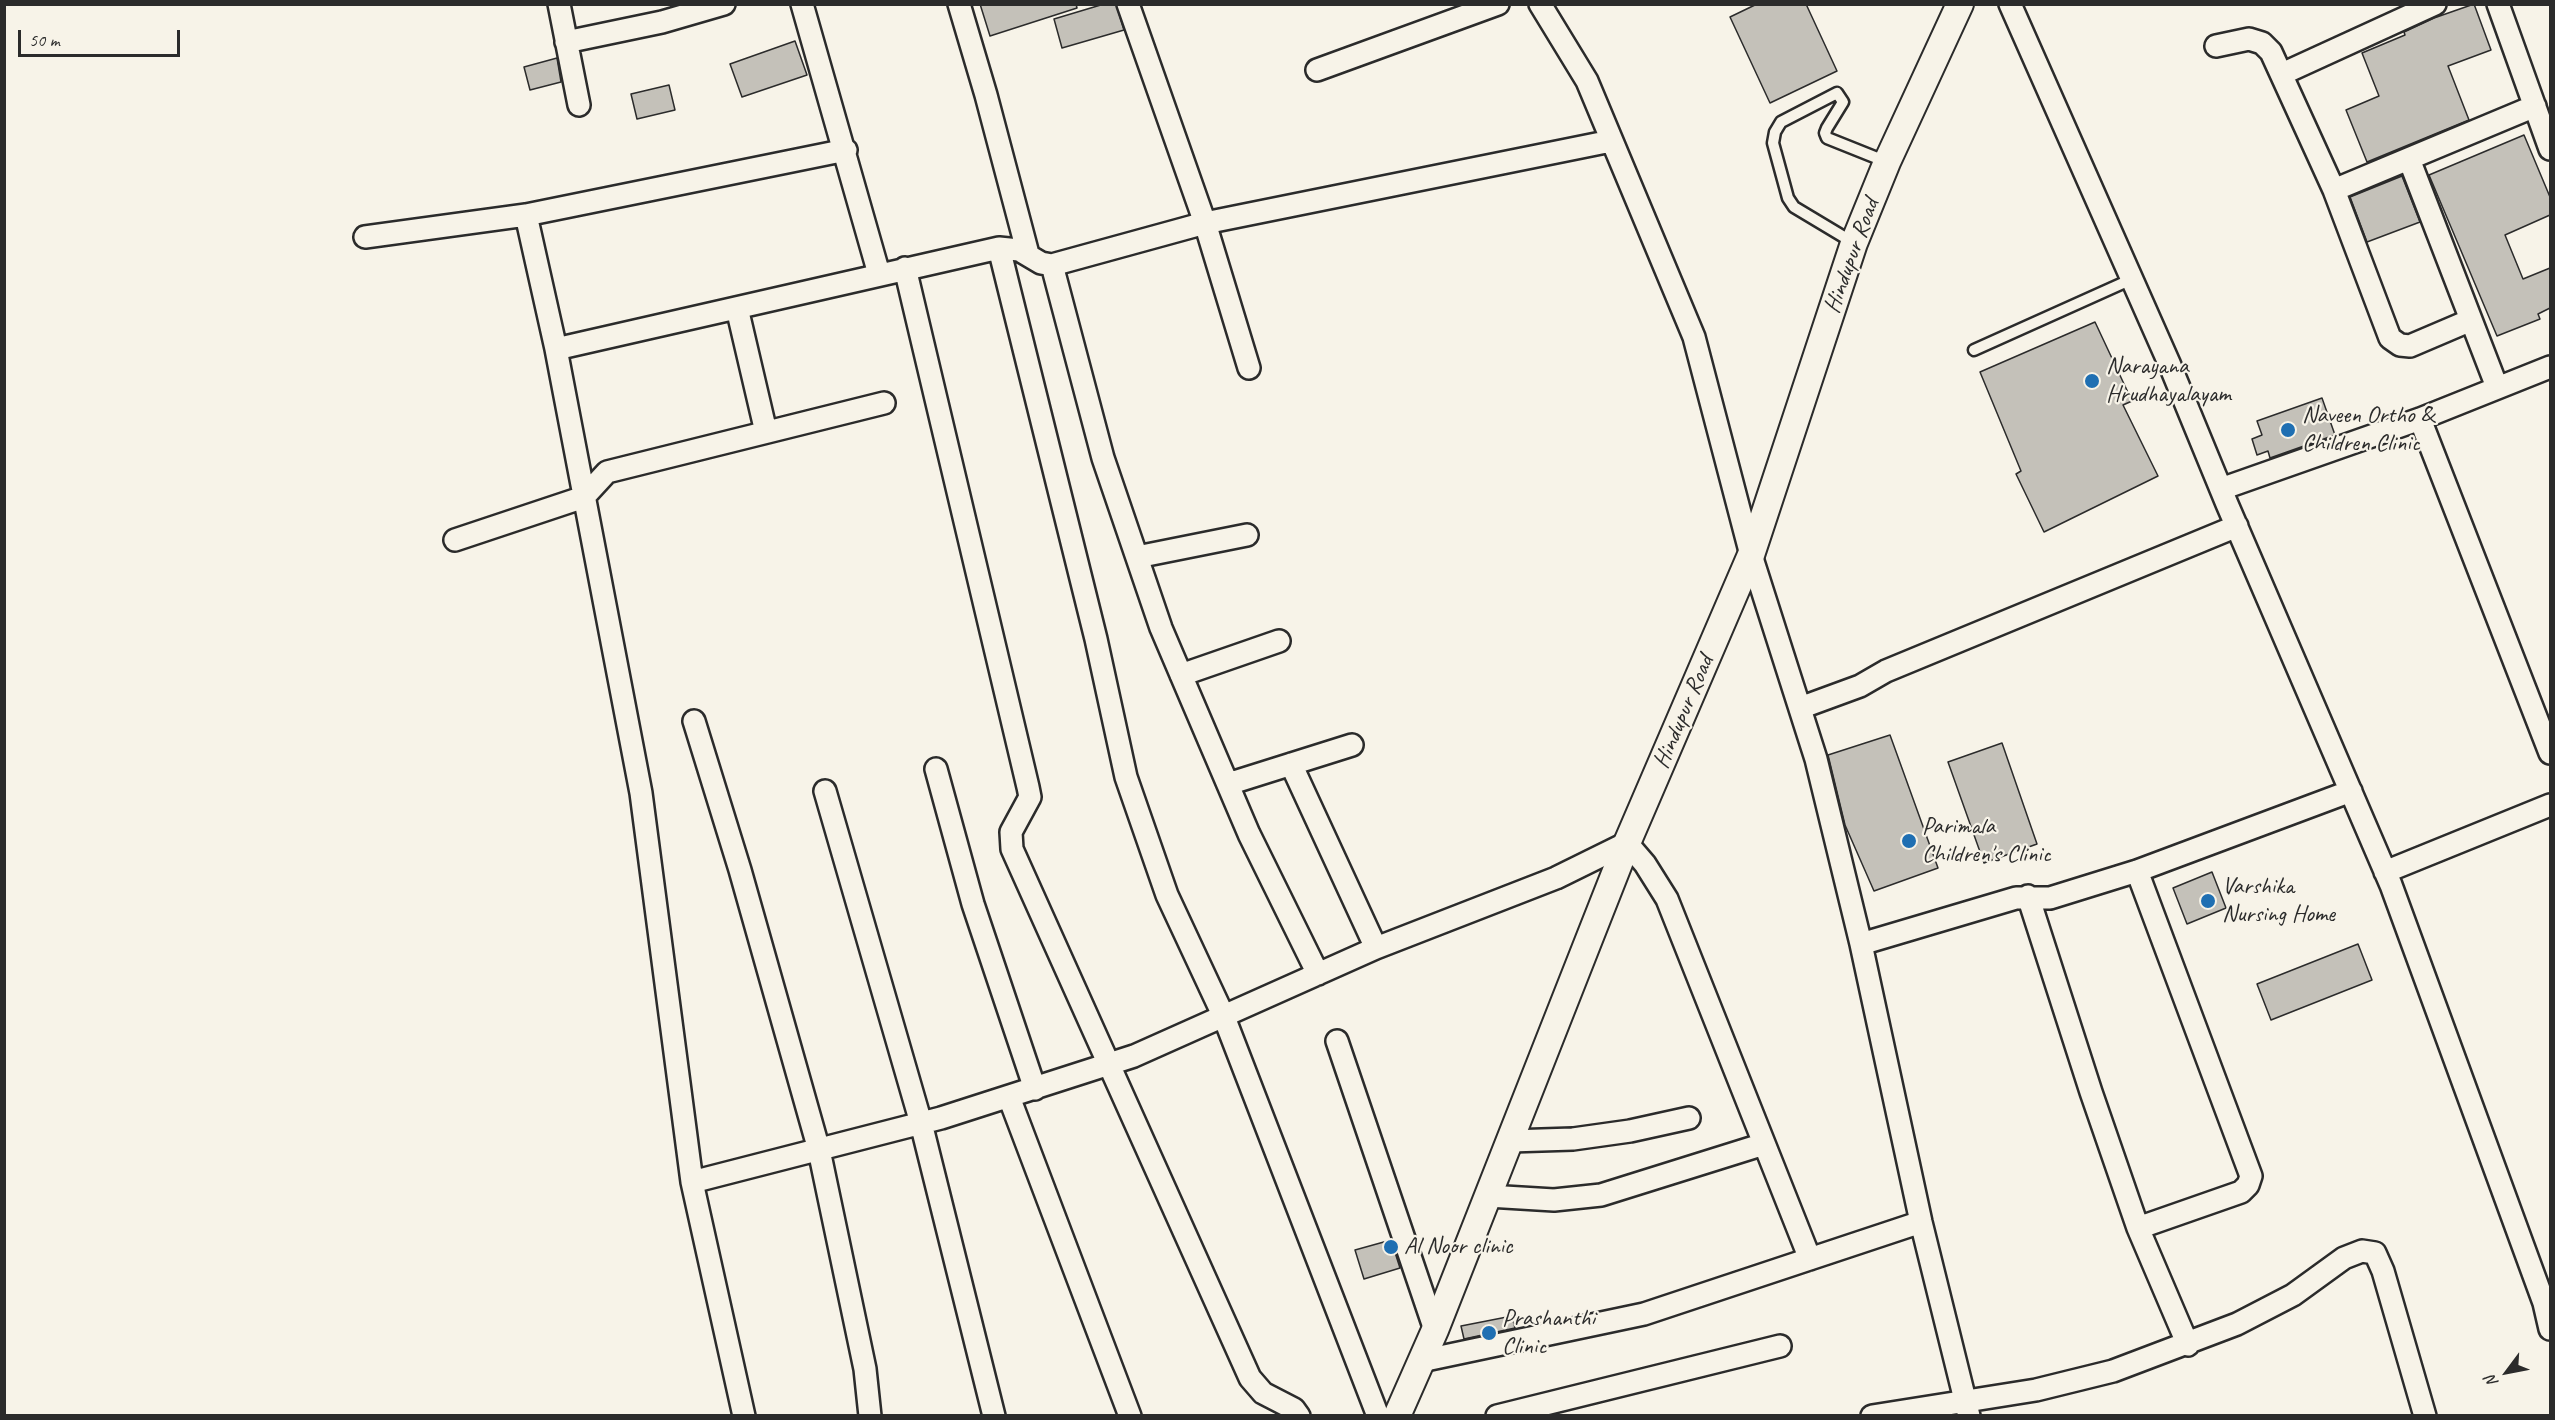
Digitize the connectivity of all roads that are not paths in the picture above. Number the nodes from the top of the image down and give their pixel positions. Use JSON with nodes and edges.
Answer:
{"nodes":[{"id":1,"x":559,"y":4,"type":"edge"},
{"id":2,"x":724,"y":4,"type":"edge"},
{"id":3,"x":802,"y":4,"type":"edge"},
{"id":4,"x":959,"y":4,"type":"edge"},
{"id":5,"x":1128,"y":4,"type":"edge"},
{"id":6,"x":1498,"y":4,"type":"edge"},
{"id":7,"x":1540,"y":4,"type":"edge"},
{"id":8,"x":1960,"y":4,"type":"edge"},
{"id":9,"x":2010,"y":4,"type":"edge"},
{"id":10,"x":2435,"y":4,"type":"edge"},
{"id":11,"x":2498,"y":4,"type":"edge"},
{"id":12,"x":566,"y":42,"type":"junction"},
{"id":13,"x":2216,"y":46,"type":"dead end"},
{"id":14,"x":1317,"y":69,"type":"dead end"},
{"id":15,"x":2282,"y":74,"type":"junction"},
{"id":16,"x":579,"y":105,"type":"dead end"},
{"id":17,"x":2535,"y":106,"type":"junction"},
{"id":18,"x":1611,"y":141,"type":"junction"},
{"id":19,"x":2550,"y":149,"type":"edge"},
{"id":20,"x":846,"y":150,"type":"junction"},
{"id":21,"x":2409,"y":159,"type":"junction"},
{"id":22,"x":1887,"y":162,"type":"junction"},
{"id":23,"x":2334,"y":190,"type":"junction"},
{"id":24,"x":526,"y":215,"type":"junction"},
{"id":25,"x":1205,"y":223,"type":"junction"},
{"id":26,"x":365,"y":237,"type":"dead end"},
{"id":27,"x":1854,"y":243,"type":"junction"},
{"id":28,"x":999,"y":249,"type":"junction"},
{"id":29,"x":1028,"y":254,"type":"junction"},
{"id":30,"x":1052,"y":265,"type":"junction"},
{"id":31,"x":905,"y":268,"type":"junction"},
{"id":32,"x":879,"y":274,"type":"junction"},
{"id":33,"x":2132,"y":279,"type":"junction"},
{"id":34,"x":737,"y":308,"type":"junction"},
{"id":35,"x":2471,"y":320,"type":"junction"},
{"id":36,"x":556,"y":349,"type":"junction"},
{"id":37,"x":1974,"y":350,"type":"dead end"},
{"id":38,"x":2550,"y":367,"type":"edge"},
{"id":39,"x":1249,"y":368,"type":"dead end"},
{"id":40,"x":2497,"y":387,"type":"junction"},
{"id":41,"x":884,"y":403,"type":"dead end"},
{"id":42,"x":2420,"y":419,"type":"junction"},
{"id":43,"x":766,"y":432,"type":"junction"},
{"id":44,"x":2221,"y":489,"type":"junction"},
{"id":45,"x":584,"y":497,"type":"junction"},
{"id":46,"x":2236,"y":526,"type":"junction"},
{"id":47,"x":1247,"y":535,"type":"dead end"},
{"id":48,"x":455,"y":540,"type":"dead end"},
{"id":49,"x":1751,"y":555,"type":"junction"},
{"id":50,"x":1137,"y":557,"type":"junction"},
{"id":51,"x":1280,"y":641,"type":"dead end"},
{"id":52,"x":1181,"y":675,"type":"junction"},
{"id":53,"x":1800,"y":708,"type":"junction"},
{"id":54,"x":694,"y":721,"type":"dead end"},
{"id":55,"x":1352,"y":745,"type":"dead end"},
{"id":56,"x":2550,"y":753,"type":"edge"},
{"id":57,"x":1292,"y":764,"type":"junction"},
{"id":58,"x":936,"y":769,"type":"dead end"},
{"id":59,"x":1228,"y":784,"type":"junction"},
{"id":60,"x":825,"y":791,"type":"dead end"},
{"id":61,"x":2350,"y":791,"type":"junction"},
{"id":62,"x":2550,"y":805,"type":"edge"},
{"id":63,"x":1627,"y":843,"type":"junction"},
{"id":64,"x":2137,"y":871,"type":"junction"},
{"id":65,"x":2385,"y":872,"type":"junction"},
{"id":66,"x":2028,"y":896,"type":"junction"},
{"id":67,"x":1861,"y":944,"type":"junction"},
{"id":68,"x":1376,"y":948,"type":"junction"},
{"id":69,"x":1318,"y":974,"type":"junction"},
{"id":70,"x":1224,"y":1017,"type":"junction"},
{"id":71,"x":1337,"y":1041,"type":"dead end"},
{"id":72,"x":1109,"y":1064,"type":"junction"},
{"id":73,"x":1035,"y":1089,"type":"junction"},
{"id":74,"x":1009,"y":1097,"type":"junction"},
{"id":75,"x":1689,"y":1118,"type":"dead end"},
{"id":76,"x":921,"y":1123,"type":"junction"},
{"id":77,"x":1510,"y":1141,"type":"junction"},
{"id":78,"x":1764,"y":1144,"type":"junction"},
{"id":79,"x":819,"y":1150,"type":"junction"},
{"id":80,"x":692,"y":1182,"type":"junction"},
{"id":81,"x":1488,"y":1196,"type":"junction"},
{"id":82,"x":1922,"y":1222,"type":"junction"},
{"id":83,"x":2138,"y":1228,"type":"junction"},
{"id":84,"x":1810,"y":1259,"type":"junction"},
{"id":85,"x":2545,"y":1290,"type":"edge"},
{"id":86,"x":2550,"y":1329,"type":"edge"},
{"id":87,"x":1435,"y":1330,"type":"junction"},
{"id":88,"x":2188,"y":1345,"type":"junction"},
{"id":89,"x":1780,"y":1346,"type":"dead end"},
{"id":90,"x":1421,"y":1361,"type":"junction"},
{"id":91,"x":1967,"y":1407,"type":"edge"},
{"id":92,"x":1290,"y":1414,"type":"edge"},
{"id":93,"x":744,"y":1416,"type":"edge"},
{"id":94,"x":870,"y":1416,"type":"edge"},
{"id":95,"x":994,"y":1416,"type":"edge"},
{"id":96,"x":1130,"y":1416,"type":"edge"},
{"id":97,"x":1378,"y":1416,"type":"edge"},
{"id":98,"x":1397,"y":1416,"type":"edge"},
{"id":99,"x":1497,"y":1416,"type":"edge"},
{"id":100,"x":1872,"y":1416,"type":"edge"},
{"id":101,"x":2425,"y":1416,"type":"edge"}],
"edges":[{"from":1,"to":12,"type":"street"},
{"from":2,"to":12,"type":"street"},
{"from":3,"to":20,"type":"street"},
{"from":4,"to":29,"type":"street"},
{"from":5,"to":25,"type":"street"},
{"from":6,"to":14,"type":"street"},
{"from":7,"to":18,"type":"street"},
{"from":8,"to":22,"type":"street","name":"Hindupur Road"},
{"from":9,"to":33,"type":"street"},
{"from":10,"to":15,"type":"street"},
{"from":11,"to":17,"type":"street"},
{"from":12,"to":16,"type":"street"},
{"from":13,"to":15,"type":"street"},
{"from":15,"to":23,"type":"street"},
{"from":17,"to":19,"type":"street"},
{"from":17,"to":21,"type":"street"},
{"from":18,"to":25,"type":"street"},
{"from":18,"to":49,"type":"street"},
{"from":20,"to":24,"type":"street"},
{"from":20,"to":32,"type":"street"},
{"from":21,"to":23,"type":"street"},
{"from":21,"to":35,"type":"street"},
{"from":22,"to":27,"type":"street","name":"Hindupur Road"},
{"from":22,"to":27,"type":"lane"},
{"from":23,"to":35,"type":"street"},
{"from":24,"to":26,"type":"street"},
{"from":24,"to":36,"type":"street"},
{"from":25,"to":30,"type":"street"},
{"from":25,"to":39,"type":"street"},
{"from":27,"to":49,"type":"street","name":"Hindupur Road"},
{"from":28,"to":29,"type":"street"},
{"from":28,"to":31,"type":"street"},
{"from":28,"to":70,"type":"street"},
{"from":29,"to":30,"type":"street"},
{"from":30,"to":50,"type":"street"},
{"from":31,"to":32,"type":"street"},
{"from":31,"to":72,"type":"street"},
{"from":32,"to":34,"type":"street"},
{"from":33,"to":37,"type":"lane"},
{"from":33,"to":44,"type":"street"},
{"from":34,"to":36,"type":"street"},
{"from":34,"to":43,"type":"street"},
{"from":35,"to":40,"type":"street"},
{"from":36,"to":45,"type":"street"},
{"from":38,"to":40,"type":"street"},
{"from":40,"to":42,"type":"street"},
{"from":41,"to":43,"type":"street"},
{"from":42,"to":44,"type":"street"},
{"from":42,"to":56,"type":"street"},
{"from":43,"to":45,"type":"street"},
{"from":44,"to":46,"type":"street"},
{"from":45,"to":48,"type":"street"},
{"from":45,"to":80,"type":"street"},
{"from":46,"to":53,"type":"street"},
{"from":46,"to":61,"type":"street"},
{"from":47,"to":50,"type":"street"},
{"from":49,"to":53,"type":"street"},
{"from":49,"to":63,"type":"street","name":"Hindupur Road"},
{"from":50,"to":52,"type":"street"},
{"from":51,"to":52,"type":"street"},
{"from":52,"to":59,"type":"street"},
{"from":53,"to":67,"type":"street"},
{"from":54,"to":79,"type":"street"},
{"from":55,"to":57,"type":"street"},
{"from":57,"to":59,"type":"street"},
{"from":57,"to":68,"type":"street"},
{"from":58,"to":73,"type":"street"},
{"from":59,"to":69,"type":"street"},
{"from":60,"to":76,"type":"street"},
{"from":61,"to":64,"type":"street"},
{"from":61,"to":65,"type":"street"},
{"from":62,"to":65,"type":"street"},
{"from":63,"to":68,"type":"street"},
{"from":63,"to":77,"type":"street","name":"Hindupur Road"},
{"from":63,"to":78,"type":"street"},
{"from":64,"to":66,"type":"street"},
{"from":64,"to":83,"type":"street"},
{"from":65,"to":85,"type":"street"},
{"from":66,"to":67,"type":"street"},
{"from":66,"to":83,"type":"street"},
{"from":67,"to":82,"type":"street"},
{"from":68,"to":69,"type":"street"},
{"from":69,"to":70,"type":"street"},
{"from":70,"to":72,"type":"street"},
{"from":70,"to":97,"type":"street"},
{"from":71,"to":87,"type":"street"},
{"from":72,"to":73,"type":"street"},
{"from":72,"to":92,"type":"street"},
{"from":73,"to":74,"type":"street"},
{"from":74,"to":76,"type":"street"},
{"from":74,"to":96,"type":"street"},
{"from":75,"to":77,"type":"street"},
{"from":76,"to":79,"type":"street"},
{"from":76,"to":95,"type":"street"},
{"from":77,"to":81,"type":"street","name":"Hindupur Road"},
{"from":78,"to":81,"type":"street"},
{"from":78,"to":84,"type":"street"},
{"from":79,"to":80,"type":"street"},
{"from":79,"to":94,"type":"street"},
{"from":80,"to":93,"type":"street"},
{"from":81,"to":87,"type":"street","name":"Hindupur Road"},
{"from":82,"to":84,"type":"street"},
{"from":82,"to":91,"type":"street"},
{"from":83,"to":88,"type":"street"},
{"from":84,"to":90,"type":"street"},
{"from":85,"to":86,"type":"street"},
{"from":87,"to":90,"type":"street","name":"Hindupur Road"},
{"from":88,"to":91,"type":"street"},
{"from":88,"to":101,"type":"street"},
{"from":89,"to":99,"type":"street"},
{"from":90,"to":98,"type":"street","name":"Hindupur Road"},
{"from":91,"to":100,"type":"street"}]}
